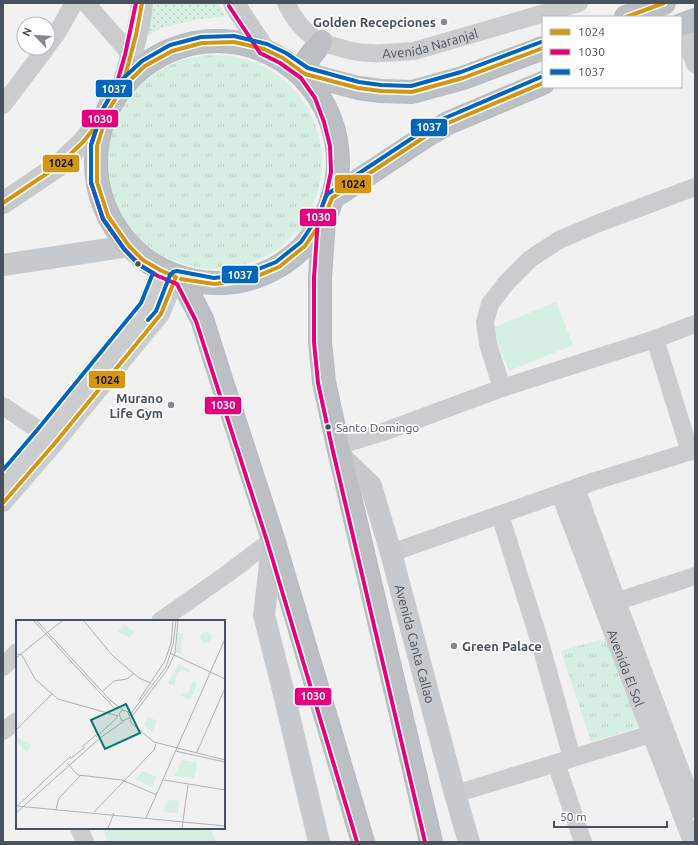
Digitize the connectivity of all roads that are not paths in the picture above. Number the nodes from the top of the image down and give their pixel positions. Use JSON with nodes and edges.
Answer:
{"nodes":[{"id":1,"x":74,"y":3,"type":"edge"},
{"id":2,"x":86,"y":3,"type":"edge"},
{"id":3,"x":142,"y":3,"type":"edge"},
{"id":4,"x":234,"y":3,"type":"edge"},
{"id":5,"x":579,"y":3,"type":"edge"},
{"id":6,"x":664,"y":3,"type":"edge"},
{"id":7,"x":288,"y":7,"type":"edge"},
{"id":8,"x":629,"y":16,"type":"edge"},
{"id":9,"x":695,"y":20,"type":"edge"},
{"id":10,"x":682,"y":25,"type":"edge"},
{"id":11,"x":682,"y":28,"type":"edge"},
{"id":12,"x":56,"y":34,"type":"edge"},
{"id":13,"x":321,"y":42,"type":"junction"},
{"id":14,"x":542,"y":48,"type":"edge"},
{"id":15,"x":264,"y":49,"type":"junction"},
{"id":16,"x":40,"y":56,"type":"edge"},
{"id":17,"x":131,"y":56,"type":"junction"},
{"id":18,"x":695,"y":64,"type":"edge"},
{"id":19,"x":302,"y":72,"type":"junction"},
{"id":20,"x":542,"y":84,"type":"edge"},
{"id":21,"x":122,"y":88,"type":"junction"},
{"id":22,"x":3,"y":105,"type":"edge"},
{"id":23,"x":108,"y":111,"type":"junction"},
{"id":24,"x":695,"y":187,"type":"edge"},
{"id":25,"x":332,"y":198,"type":"junction"},
{"id":26,"x":3,"y":203,"type":"edge"},
{"id":27,"x":324,"y":218,"type":"junction"},
{"id":28,"x":128,"y":246,"type":"junction"},
{"id":29,"x":5,"y":265,"type":"edge"},
{"id":30,"x":173,"y":276,"type":"junction"},
{"id":31,"x":695,"y":324,"type":"edge"},
{"id":32,"x":654,"y":338,"type":"junction"},
{"id":33,"x":502,"y":388,"type":"junction"},
{"id":34,"x":3,"y":406,"type":"edge"},
{"id":35,"x":43,"y":433,"type":"junction"},
{"id":36,"x":339,"y":451,"type":"junction"},
{"id":37,"x":693,"y":451,"type":"edge"},
{"id":38,"x":3,"y":479,"type":"edge"},
{"id":39,"x":568,"y":491,"type":"junction"},
{"id":40,"x":3,"y":503,"type":"edge"},
{"id":41,"x":500,"y":515,"type":"junction"},
{"id":42,"x":273,"y":539,"type":"junction"},
{"id":43,"x":391,"y":552,"type":"junction"},
{"id":44,"x":695,"y":576,"type":"edge"},
{"id":45,"x":610,"y":604,"type":"junction"},
{"id":46,"x":161,"y":620,"type":"edge"},
{"id":47,"x":16,"y":653,"type":"edge"},
{"id":48,"x":3,"y":668,"type":"edge"},
{"id":49,"x":16,"y":722,"type":"edge"},
{"id":50,"x":3,"y":731,"type":"edge"},
{"id":51,"x":651,"y":734,"type":"junction"},
{"id":52,"x":564,"y":761,"type":"junction"},
{"id":53,"x":455,"y":794,"type":"junction"},
{"id":54,"x":695,"y":809,"type":"edge"},
{"id":55,"x":80,"y":829,"type":"edge"},
{"id":56,"x":84,"y":842,"type":"edge"},
{"id":57,"x":319,"y":842,"type":"edge"},
{"id":58,"x":363,"y":842,"type":"edge"},
{"id":59,"x":431,"y":842,"type":"edge"},
{"id":60,"x":469,"y":842,"type":"edge"},
{"id":61,"x":583,"y":842,"type":"edge"},
{"id":62,"x":692,"y":842,"type":"edge"}],
"edges":[{"from":1,"to":12,"type":"street"},
{"from":2,"to":17,"type":"street"},
{"from":3,"to":17,"type":"main road"},
{"from":4,"to":15,"type":"main road"},
{"from":5,"to":13,"type":"street","name":"Avenida Naranjal"},
{"from":6,"to":8,"type":"highway"},
{"from":7,"to":13,"type":"street","name":"Avenida Naranjal"},
{"from":9,"to":10,"type":"highway"},
{"from":11,"to":18,"type":"street"},
{"from":13,"to":19,"type":"highway"},
{"from":14,"to":19,"type":"highway"},
{"from":15,"to":19,"type":"highway"},
{"from":15,"to":21,"type":"highway"},
{"from":16,"to":22,"type":"street"},
{"from":17,"to":21,"type":"main road"},
{"from":19,"to":25,"type":"highway"},
{"from":20,"to":25,"type":"highway"},
{"from":21,"to":23,"type":"highway"},
{"from":23,"to":26,"type":"main road"},
{"from":23,"to":28,"type":"highway"},
{"from":24,"to":33,"type":"street"},
{"from":25,"to":27,"type":"highway"},
{"from":27,"to":30,"type":"highway"},
{"from":27,"to":36,"type":"highway"},
{"from":28,"to":29,"type":"main road"},
{"from":28,"to":30,"type":"highway"},
{"from":30,"to":35,"type":"street"},
{"from":30,"to":40,"type":"street"},
{"from":30,"to":42,"type":"highway"},
{"from":31,"to":32,"type":"street"},
{"from":32,"to":33,"type":"street"},
{"from":32,"to":37,"type":"street"},
{"from":33,"to":36,"type":"street"},
{"from":34,"to":35,"type":"street"},
{"from":35,"to":38,"type":"street"},
{"from":36,"to":43,"type":"main road","name":"Avenida Canta Callao"},
{"from":36,"to":59,"type":"highway"},
{"from":37,"to":39,"type":"street"},
{"from":39,"to":41,"type":"street"},
{"from":39,"to":45,"type":"street","name":"Avenida El Sol"},
{"from":41,"to":43,"type":"street"},
{"from":41,"to":52,"type":"street"},
{"from":42,"to":46,"type":"street"},
{"from":42,"to":57,"type":"main road"},
{"from":42,"to":58,"type":"highway"},
{"from":43,"to":53,"type":"main road","name":"Avenida Canta Callao"},
{"from":44,"to":45,"type":"street"},
{"from":45,"to":51,"type":"street","name":"Avenida El Sol"},
{"from":45,"to":54,"type":"street","name":"Avenida El Sol"},
{"from":47,"to":48,"type":"street"},
{"from":49,"to":50,"type":"street"},
{"from":51,"to":52,"type":"street"},
{"from":51,"to":62,"type":"street","name":"Avenida El Sol"},
{"from":52,"to":53,"type":"street"},
{"from":52,"to":61,"type":"street"},
{"from":53,"to":60,"type":"main road","name":"Avenida Canta Callao"},
{"from":55,"to":56,"type":"street"}]}
